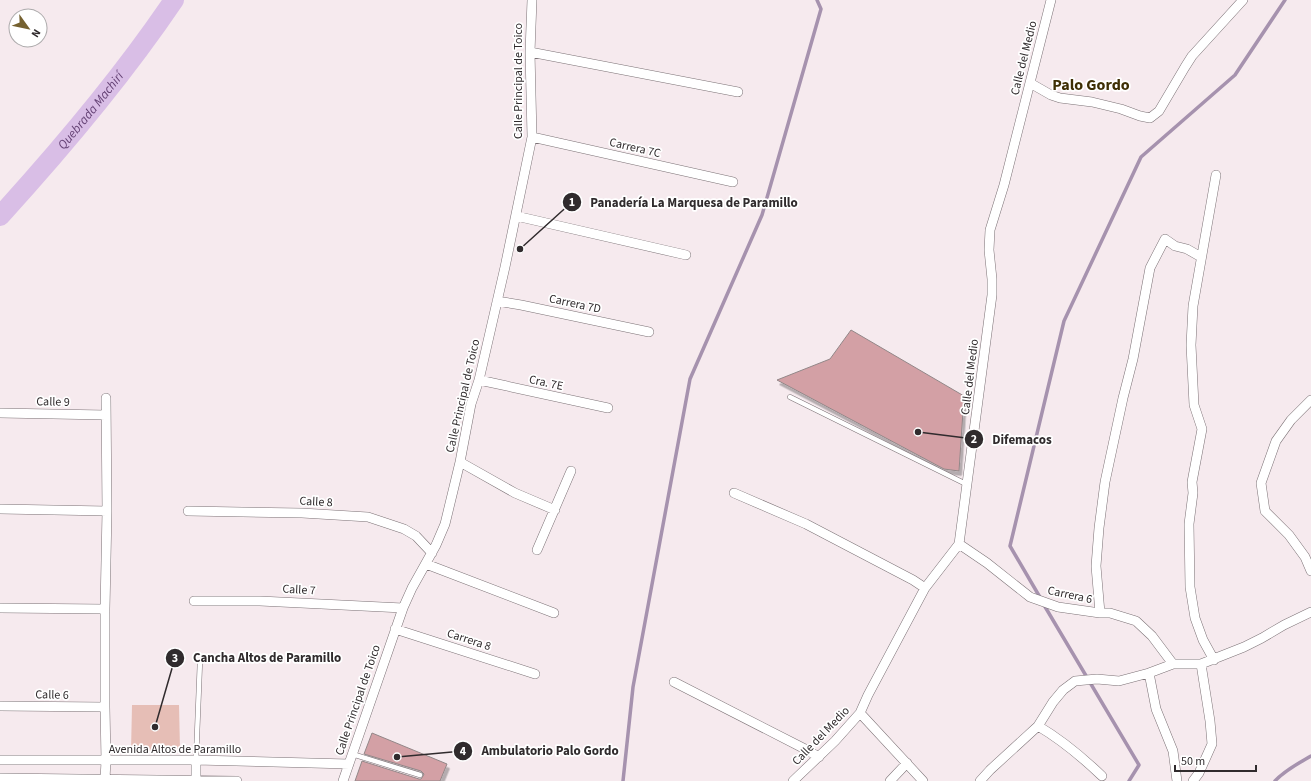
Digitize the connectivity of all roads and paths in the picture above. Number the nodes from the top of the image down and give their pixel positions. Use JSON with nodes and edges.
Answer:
{"nodes":[{"id":1,"x":532,"y":0,"type":"edge"},
{"id":2,"x":1051,"y":0,"type":"edge"},
{"id":3,"x":1243,"y":0,"type":"edge"},
{"id":4,"x":530,"y":52,"type":"junction"},
{"id":5,"x":1030,"y":83,"type":"junction"},
{"id":6,"x":738,"y":92,"type":"dead end"},
{"id":7,"x":532,"y":137,"type":"junction"},
{"id":8,"x":1216,"y":175,"type":"dead end"},
{"id":9,"x":732,"y":182,"type":"dead end"},
{"id":10,"x":516,"y":216,"type":"junction"},
{"id":11,"x":686,"y":255,"type":"dead end"},
{"id":12,"x":1201,"y":257,"type":"junction"},
{"id":13,"x":497,"y":301,"type":"junction"},
{"id":14,"x":648,"y":332,"type":"dead end"},
{"id":15,"x":479,"y":380,"type":"junction"},
{"id":16,"x":790,"y":397,"type":"dead end"},
{"id":17,"x":106,"y":398,"type":"dead end"},
{"id":18,"x":1311,"y":400,"type":"edge"},
{"id":19,"x":608,"y":408,"type":"dead end"},
{"id":20,"x":0,"y":413,"type":"edge"},
{"id":21,"x":106,"y":415,"type":"junction"},
{"id":22,"x":460,"y":462,"type":"junction"},
{"id":23,"x":571,"y":471,"type":"dead end"},
{"id":24,"x":968,"y":485,"type":"junction"},
{"id":25,"x":734,"y":492,"type":"dead end"},
{"id":26,"x":0,"y":509,"type":"edge"},
{"id":27,"x":555,"y":510,"type":"junction"},
{"id":28,"x":107,"y":511,"type":"junction"},
{"id":29,"x":188,"y":511,"type":"dead end"},
{"id":30,"x":959,"y":544,"type":"junction"},
{"id":31,"x":537,"y":550,"type":"dead end"},
{"id":32,"x":432,"y":553,"type":"junction"},
{"id":33,"x":426,"y":564,"type":"junction"},
{"id":34,"x":1311,"y":571,"type":"edge"},
{"id":35,"x":925,"y":588,"type":"junction"},
{"id":36,"x":194,"y":601,"type":"dead end"},
{"id":37,"x":0,"y":608,"type":"edge"},
{"id":38,"x":403,"y":608,"type":"junction"},
{"id":39,"x":105,"y":609,"type":"junction"},
{"id":40,"x":1311,"y":612,"type":"edge"},
{"id":41,"x":554,"y":613,"type":"dead end"},
{"id":42,"x":1100,"y":613,"type":"junction"},
{"id":43,"x":395,"y":628,"type":"junction"},
{"id":44,"x":200,"y":660,"type":"dead end"},
{"id":45,"x":1214,"y":660,"type":"junction"},
{"id":46,"x":1173,"y":664,"type":"junction"},
{"id":47,"x":1201,"y":664,"type":"junction"},
{"id":48,"x":1149,"y":673,"type":"junction"},
{"id":49,"x":535,"y":674,"type":"dead end"},
{"id":50,"x":674,"y":682,"type":"dead end"},
{"id":51,"x":0,"y":706,"type":"edge"},
{"id":52,"x":105,"y":708,"type":"junction"},
{"id":53,"x":860,"y":713,"type":"junction"},
{"id":54,"x":1038,"y":726,"type":"junction"},
{"id":55,"x":352,"y":754,"type":"junction"},
{"id":56,"x":819,"y":757,"type":"junction"},
{"id":57,"x":0,"y":760,"type":"edge"},
{"id":58,"x":106,"y":760,"type":"junction"},
{"id":59,"x":196,"y":760,"type":"junction"},
{"id":60,"x":906,"y":763,"type":"junction"},
{"id":61,"x":349,"y":764,"type":"junction"},
{"id":62,"x":420,"y":775,"type":"dead end"},
{"id":63,"x":1102,"y":776,"type":"dead end"},
{"id":64,"x":0,"y":778,"type":"edge"},
{"id":65,"x":105,"y":779,"type":"junction"},
{"id":66,"x":196,"y":781,"type":"edge"},
{"id":67,"x":237,"y":781,"type":"edge"},
{"id":68,"x":343,"y":781,"type":"edge"},
{"id":69,"x":793,"y":781,"type":"edge"},
{"id":70,"x":890,"y":781,"type":"edge"},
{"id":71,"x":923,"y":781,"type":"edge"},
{"id":72,"x":980,"y":781,"type":"edge"},
{"id":73,"x":1177,"y":781,"type":"edge"},
{"id":74,"x":1193,"y":781,"type":"edge"}],
"edges":[{"from":1,"to":4,"type":"street","name":"Calle Principal de Toico"},
{"from":2,"to":5,"type":"street","name":"Calle del Medio"},
{"from":3,"to":5,"type":"street"},
{"from":4,"to":6,"type":"street"},
{"from":4,"to":7,"type":"street","name":"Calle Principal de Toico"},
{"from":5,"to":24,"type":"street","name":"Calle del Medio"},
{"from":7,"to":9,"type":"street","name":"Carrera 7C"},
{"from":7,"to":10,"type":"street","name":"Calle Principal de Toico"},
{"from":8,"to":12,"type":"street"},
{"from":10,"to":11,"type":"street"},
{"from":10,"to":13,"type":"street","name":"Calle Principal de Toico"},
{"from":12,"to":42,"type":"street"},
{"from":12,"to":45,"type":"street"},
{"from":13,"to":14,"type":"street","name":"Carrera 7D"},
{"from":13,"to":15,"type":"street","name":"Calle Principal de Toico"},
{"from":15,"to":19,"type":"street","name":"Cra. 7E"},
{"from":15,"to":22,"type":"street","name":"Calle Principal de Toico"},
{"from":16,"to":24,"type":"lane"},
{"from":17,"to":21,"type":"street"},
{"from":18,"to":34,"type":"street"},
{"from":20,"to":21,"type":"street","name":"Calle 9"},
{"from":21,"to":28,"type":"street"},
{"from":22,"to":27,"type":"street"},
{"from":22,"to":32,"type":"street","name":"Calle Principal de Toico"},
{"from":23,"to":27,"type":"street"},
{"from":24,"to":30,"type":"street","name":"Calle del Medio"},
{"from":25,"to":35,"type":"street"},
{"from":26,"to":28,"type":"street"},
{"from":27,"to":31,"type":"street"},
{"from":28,"to":39,"type":"street"},
{"from":29,"to":32,"type":"street","name":"Calle 8"},
{"from":30,"to":35,"type":"street","name":"Calle del Medio"},
{"from":30,"to":42,"type":"street","name":"Carrera 6"},
{"from":32,"to":33,"type":"street","name":"Calle Principal de Toico"},
{"from":33,"to":38,"type":"street","name":"Calle Principal de Toico"},
{"from":33,"to":41,"type":"street"},
{"from":35,"to":53,"type":"street","name":"Calle del Medio"},
{"from":36,"to":38,"type":"street","name":"Calle 7"},
{"from":37,"to":39,"type":"street"},
{"from":38,"to":43,"type":"street","name":"Calle Principal de Toico"},
{"from":39,"to":52,"type":"street"},
{"from":40,"to":45,"type":"street"},
{"from":42,"to":46,"type":"street","name":"Carrera 6"},
{"from":43,"to":49,"type":"street","name":"Carrera 8"},
{"from":43,"to":55,"type":"street","name":"Calle Principal de Toico"},
{"from":44,"to":59,"type":"lane"},
{"from":45,"to":47,"type":"street"},
{"from":46,"to":47,"type":"street"},
{"from":46,"to":48,"type":"street"},
{"from":47,"to":74,"type":"street"},
{"from":48,"to":54,"type":"street"},
{"from":48,"to":73,"type":"street"},
{"from":50,"to":56,"type":"street"},
{"from":51,"to":52,"type":"street","name":"Calle 6"},
{"from":52,"to":58,"type":"street"},
{"from":53,"to":56,"type":"street","name":"Calle del Medio"},
{"from":53,"to":60,"type":"street"},
{"from":54,"to":63,"type":"street"},
{"from":54,"to":72,"type":"street"},
{"from":55,"to":61,"type":"street","name":"Calle Principal de Toico"},
{"from":55,"to":62,"type":"lane"},
{"from":56,"to":69,"type":"street","name":"Calle del Medio"},
{"from":57,"to":58,"type":"street","name":"Avenida Altos de Paramillo"},
{"from":58,"to":59,"type":"street","name":"Avenida Altos de Paramillo"},
{"from":58,"to":65,"type":"street"},
{"from":59,"to":61,"type":"street","name":"Avenida Altos de Paramillo"},
{"from":59,"to":66,"type":"street"},
{"from":60,"to":70,"type":"street"},
{"from":60,"to":71,"type":"street"},
{"from":61,"to":68,"type":"street","name":"Calle Principal de Toico"},
{"from":64,"to":65,"type":"street"},
{"from":65,"to":66,"type":"street"},
{"from":66,"to":67,"type":"street"}]}
